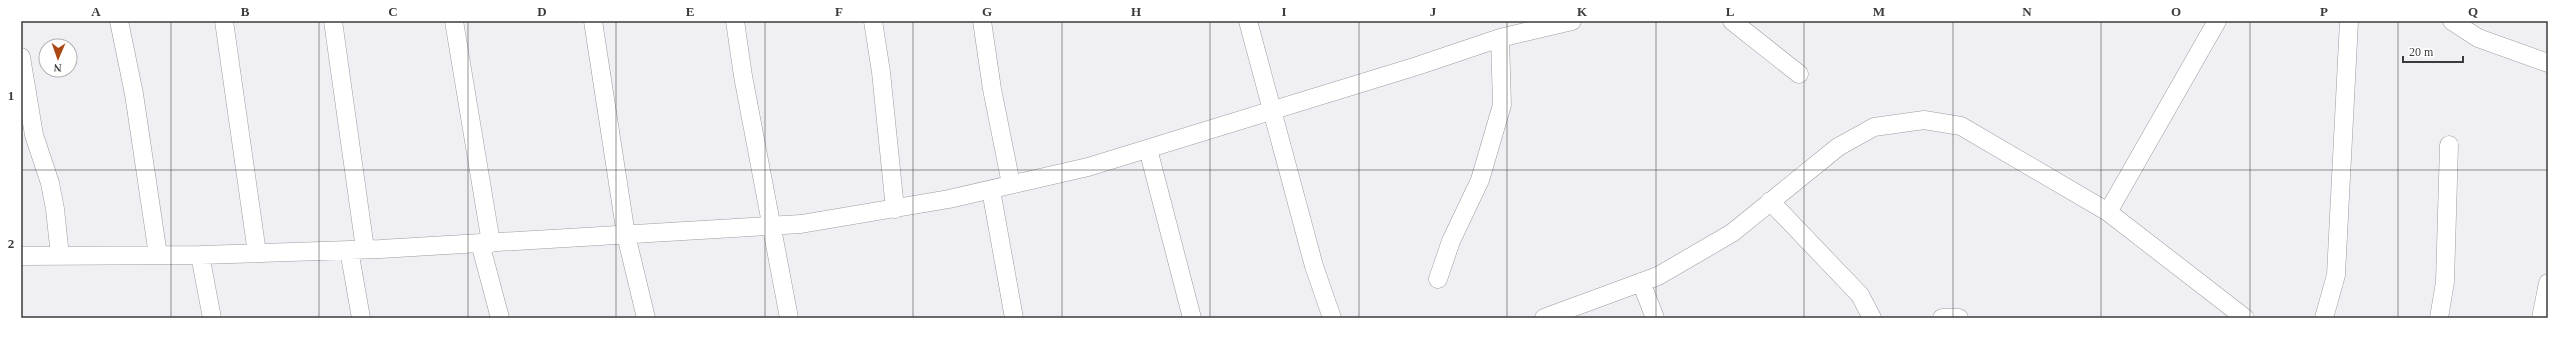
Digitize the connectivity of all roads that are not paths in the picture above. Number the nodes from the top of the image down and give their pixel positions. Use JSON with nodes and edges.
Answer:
{"nodes":[{"id":1,"x":119,"y":21,"type":"edge"},
{"id":2,"x":224,"y":21,"type":"edge"},
{"id":3,"x":333,"y":21,"type":"edge"},
{"id":4,"x":454,"y":21,"type":"edge"},
{"id":5,"x":592,"y":21,"type":"edge"},
{"id":6,"x":735,"y":21,"type":"edge"},
{"id":7,"x":873,"y":21,"type":"edge"},
{"id":8,"x":982,"y":21,"type":"edge"},
{"id":9,"x":1248,"y":21,"type":"edge"},
{"id":10,"x":1572,"y":21,"type":"edge"},
{"id":11,"x":1732,"y":21,"type":"edge"},
{"id":12,"x":2217,"y":21,"type":"edge"},
{"id":13,"x":2350,"y":21,"type":"edge"},
{"id":14,"x":2452,"y":21,"type":"edge"},
{"id":15,"x":1500,"y":38,"type":"junction"},
{"id":16,"x":21,"y":57,"type":"edge"},
{"id":17,"x":2548,"y":63,"type":"edge"},
{"id":18,"x":1800,"y":74,"type":"dead end"},
{"id":19,"x":1271,"y":110,"type":"junction"},
{"id":20,"x":2450,"y":145,"type":"dead end"},
{"id":21,"x":1148,"y":150,"type":"junction"},
{"id":22,"x":1011,"y":184,"type":"junction"},
{"id":23,"x":991,"y":190,"type":"junction"},
{"id":24,"x":1770,"y":202,"type":"junction"},
{"id":25,"x":895,"y":209,"type":"junction"},
{"id":26,"x":2108,"y":212,"type":"junction"},
{"id":27,"x":773,"y":228,"type":"junction"},
{"id":28,"x":626,"y":235,"type":"junction"},
{"id":29,"x":485,"y":243,"type":"junction"},
{"id":30,"x":357,"y":250,"type":"junction"},
{"id":31,"x":257,"y":253,"type":"junction"},
{"id":32,"x":158,"y":255,"type":"junction"},
{"id":33,"x":200,"y":255,"type":"junction"},
{"id":34,"x":21,"y":256,"type":"edge"},
{"id":35,"x":60,"y":256,"type":"junction"},
{"id":36,"x":1438,"y":279,"type":"dead end"},
{"id":37,"x":1641,"y":282,"type":"junction"},
{"id":38,"x":2548,"y":283,"type":"edge"},
{"id":39,"x":212,"y":318,"type":"edge"},
{"id":40,"x":361,"y":318,"type":"edge"},
{"id":41,"x":500,"y":318,"type":"edge"},
{"id":42,"x":646,"y":318,"type":"edge"},
{"id":43,"x":789,"y":318,"type":"edge"},
{"id":44,"x":1014,"y":318,"type":"edge"},
{"id":45,"x":1192,"y":318,"type":"edge"},
{"id":46,"x":1332,"y":318,"type":"edge"},
{"id":47,"x":1544,"y":318,"type":"edge"},
{"id":48,"x":1655,"y":318,"type":"edge"},
{"id":49,"x":1872,"y":318,"type":"edge"},
{"id":50,"x":1942,"y":318,"type":"edge"},
{"id":51,"x":1959,"y":318,"type":"edge"},
{"id":52,"x":2245,"y":318,"type":"edge"},
{"id":53,"x":2324,"y":318,"type":"edge"},
{"id":54,"x":2439,"y":318,"type":"edge"},
{"id":55,"x":2541,"y":318,"type":"edge"}],
"edges":[{"from":1,"to":32,"type":"street"},
{"from":2,"to":31,"type":"street"},
{"from":3,"to":30,"type":"street"},
{"from":4,"to":29,"type":"street"},
{"from":5,"to":28,"type":"street"},
{"from":6,"to":27,"type":"street"},
{"from":7,"to":25,"type":"street"},
{"from":8,"to":22,"type":"street"},
{"from":9,"to":19,"type":"street"},
{"from":10,"to":15,"type":"street"},
{"from":11,"to":18,"type":"street"},
{"from":12,"to":26,"type":"street"},
{"from":13,"to":53,"type":"street"},
{"from":14,"to":17,"type":"street"},
{"from":15,"to":19,"type":"street"},
{"from":15,"to":36,"type":"street"},
{"from":16,"to":35,"type":"street"},
{"from":19,"to":21,"type":"street"},
{"from":19,"to":46,"type":"street"},
{"from":20,"to":54,"type":"street"},
{"from":21,"to":22,"type":"street"},
{"from":21,"to":45,"type":"street"},
{"from":22,"to":23,"type":"street"},
{"from":23,"to":25,"type":"street"},
{"from":23,"to":44,"type":"street"},
{"from":24,"to":26,"type":"street"},
{"from":24,"to":37,"type":"street"},
{"from":24,"to":49,"type":"street"},
{"from":25,"to":27,"type":"street"},
{"from":26,"to":52,"type":"street"},
{"from":27,"to":28,"type":"street"},
{"from":27,"to":43,"type":"street"},
{"from":28,"to":29,"type":"street"},
{"from":28,"to":42,"type":"street"},
{"from":29,"to":30,"type":"street"},
{"from":29,"to":41,"type":"street"},
{"from":30,"to":31,"type":"street"},
{"from":30,"to":40,"type":"street"},
{"from":31,"to":33,"type":"street"},
{"from":32,"to":33,"type":"street"},
{"from":32,"to":35,"type":"street"},
{"from":33,"to":39,"type":"street"},
{"from":34,"to":35,"type":"street"},
{"from":37,"to":47,"type":"street"},
{"from":37,"to":48,"type":"street"},
{"from":38,"to":55,"type":"street"},
{"from":50,"to":51,"type":"street"}]}
